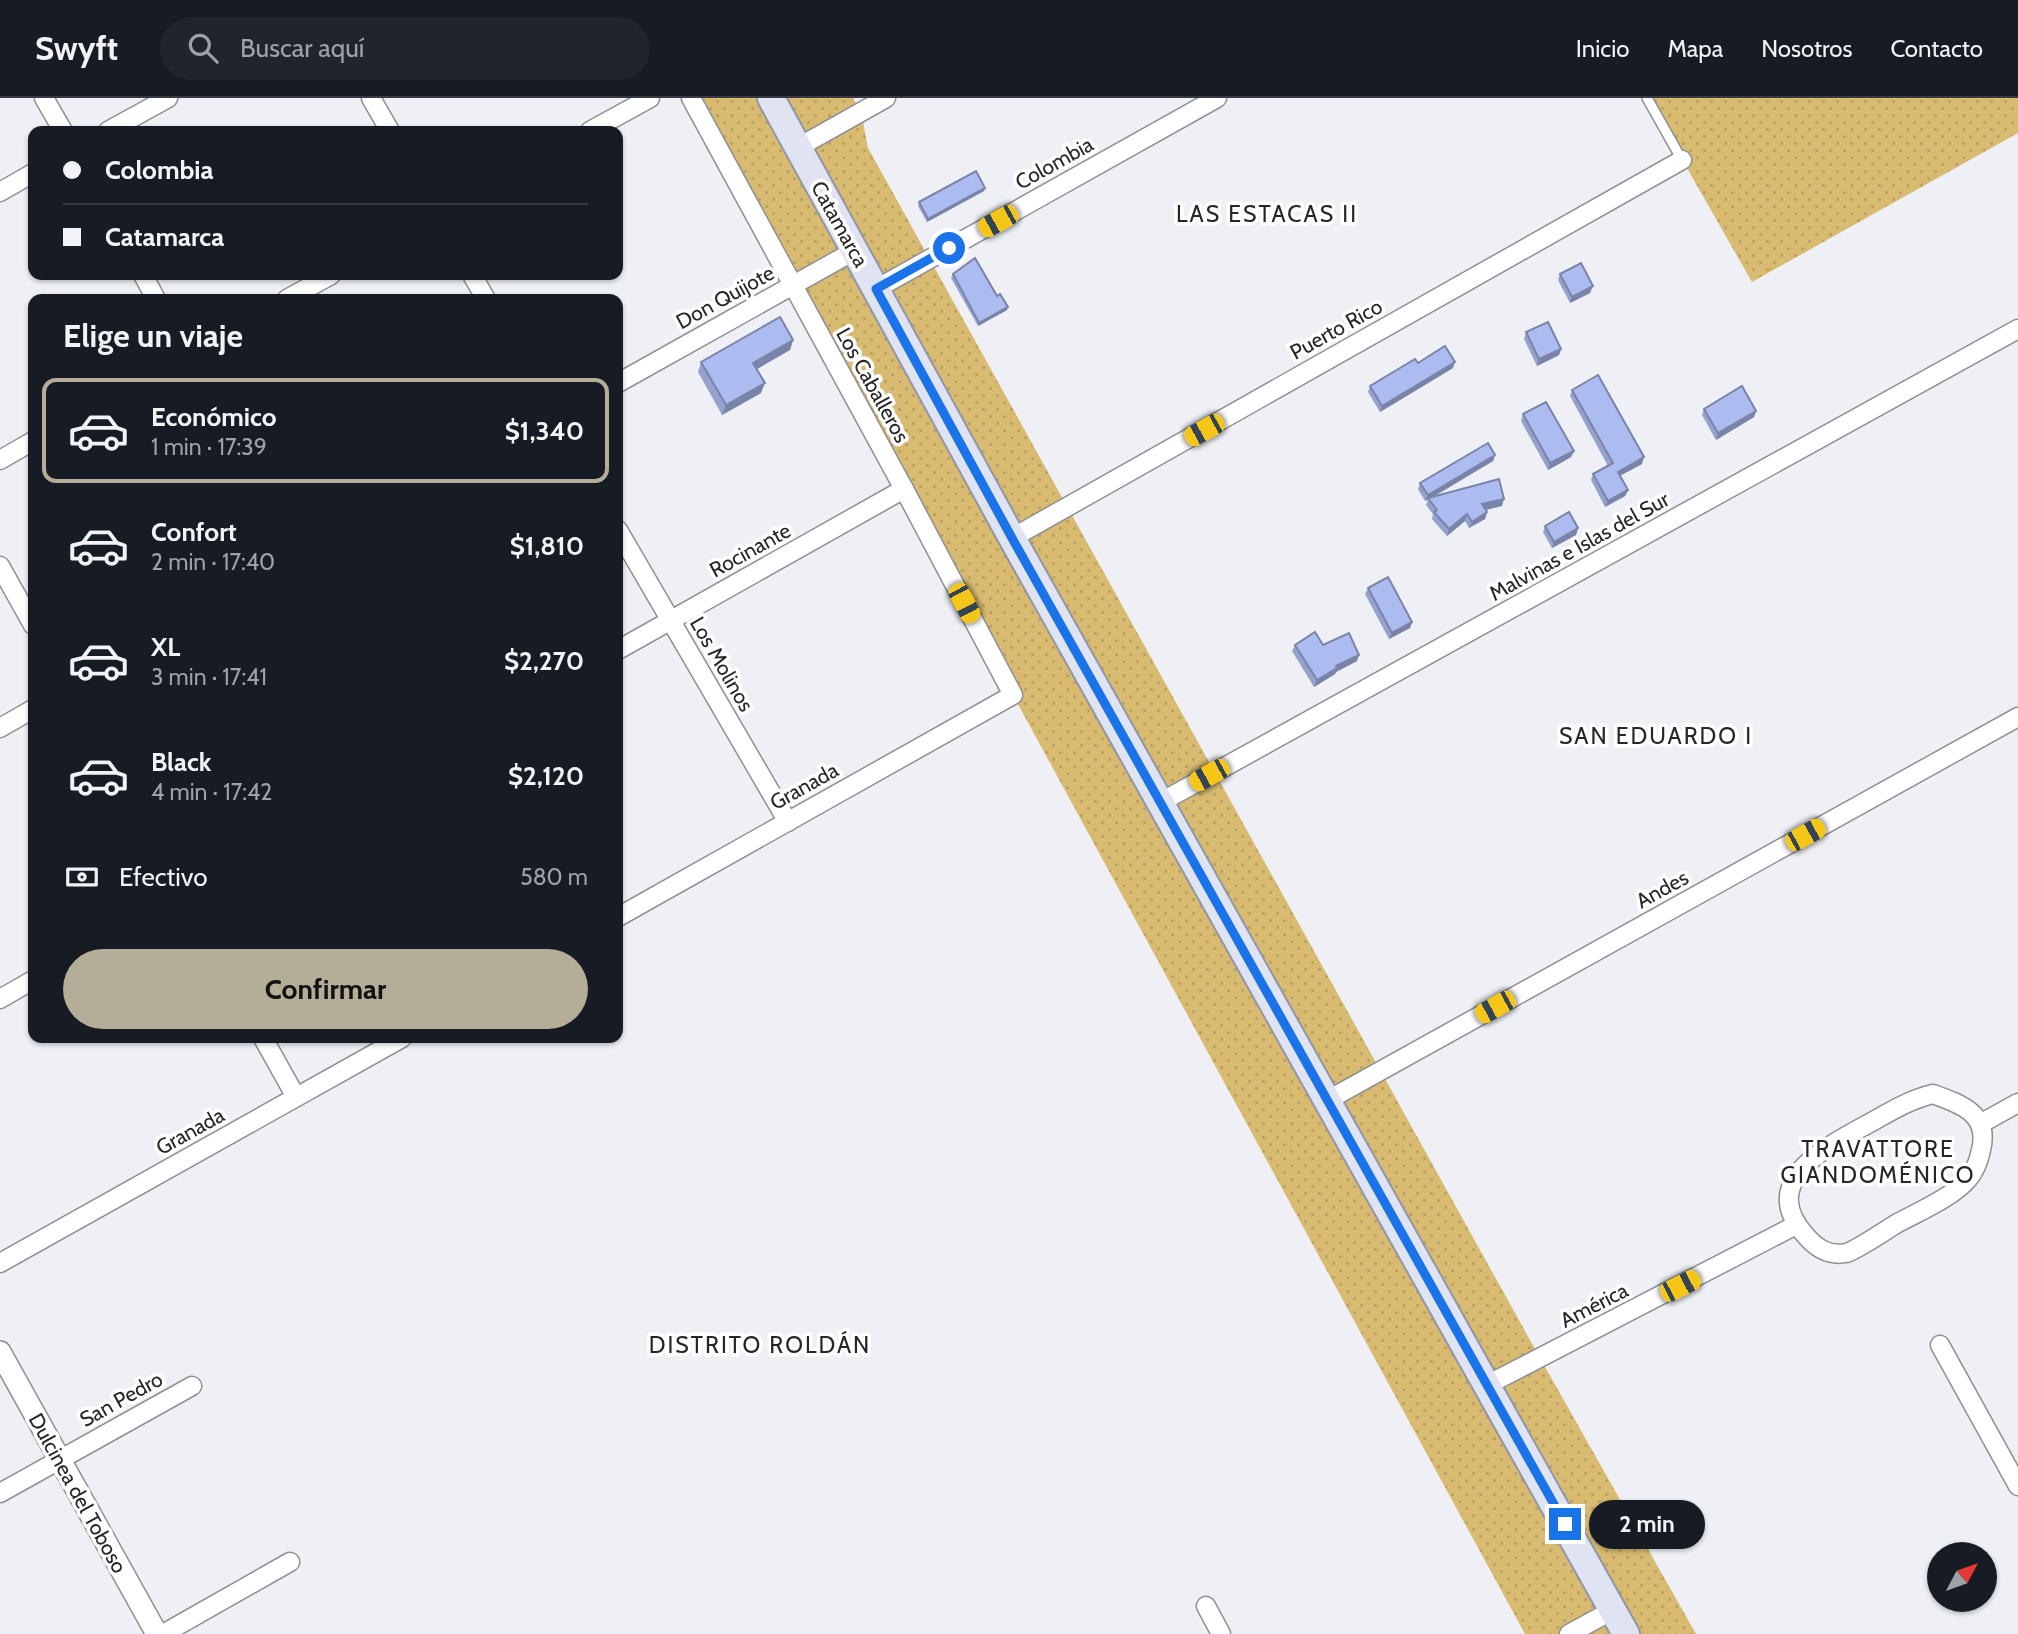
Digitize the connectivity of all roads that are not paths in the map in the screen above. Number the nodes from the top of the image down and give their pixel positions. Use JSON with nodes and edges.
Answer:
{"nodes":[{"id":1,"x":44,"y":98,"type":"edge"},
{"id":2,"x":168,"y":98,"type":"edge"},
{"id":3,"x":371,"y":98,"type":"edge"},
{"id":4,"x":650,"y":98,"type":"edge"},
{"id":5,"x":691,"y":98,"type":"edge"},
{"id":6,"x":771,"y":98,"type":"edge"},
{"id":7,"x":886,"y":98,"type":"edge"},
{"id":8,"x":1217,"y":98,"type":"edge"},
{"id":9,"x":1647,"y":98,"type":"edge"},
{"id":10,"x":857,"y":105,"type":"edge"},
{"id":11,"x":60,"y":126,"type":"edge"},
{"id":12,"x":117,"y":126,"type":"edge"},
{"id":13,"x":387,"y":126,"type":"edge"},
{"id":14,"x":599,"y":126,"type":"edge"},
{"id":15,"x":797,"y":148,"type":"junction"},
{"id":16,"x":1682,"y":160,"type":"joint"},
{"id":17,"x":28,"y":176,"type":"edge"},
{"id":18,"x":0,"y":192,"type":"edge"},
{"id":19,"x":855,"y":251,"type":"junction"},
{"id":20,"x":322,"y":280,"type":"edge"},
{"id":21,"x":793,"y":286,"type":"junction"},
{"id":22,"x":876,"y":289,"type":"junction"},
{"id":23,"x":296,"y":294,"type":"edge"},
{"id":24,"x":2018,"y":329,"type":"edge"},
{"id":25,"x":623,"y":380,"type":"edge"},
{"id":26,"x":28,"y":444,"type":"edge"},
{"id":27,"x":0,"y":460,"type":"edge"},
{"id":28,"x":904,"y":489,"type":"junction"},
{"id":29,"x":623,"y":538,"type":"edge"},
{"id":30,"x":1012,"y":538,"type":"junction"},
{"id":31,"x":0,"y":566,"type":"edge"},
{"id":32,"x":28,"y":616,"type":"edge"},
{"id":33,"x":671,"y":620,"type":"junction"},
{"id":34,"x":623,"y":647,"type":"edge"},
{"id":35,"x":1013,"y":695,"type":"joint"},
{"id":36,"x":28,"y":712,"type":"edge"},
{"id":37,"x":2018,"y":717,"type":"edge"},
{"id":38,"x":0,"y":728,"type":"edge"},
{"id":39,"x":1161,"y":802,"type":"junction"},
{"id":40,"x":788,"y":822,"type":"junction"},
{"id":41,"x":623,"y":914,"type":"edge"},
{"id":42,"x":28,"y":983,"type":"edge"},
{"id":43,"x":0,"y":999,"type":"edge"},
{"id":44,"x":266,"y":1043,"type":"edge"},
{"id":45,"x":393,"y":1043,"type":"edge"},
{"id":46,"x":296,"y":1097,"type":"junction"},
{"id":47,"x":1328,"y":1100,"type":"junction"},
{"id":48,"x":2018,"y":1103,"type":"edge"},
{"id":49,"x":1980,"y":1124,"type":"junction"},
{"id":50,"x":1796,"y":1225,"type":"junction"},
{"id":51,"x":0,"y":1264,"type":"edge"},
{"id":52,"x":1940,"y":1345,"type":"dead end"},
{"id":53,"x":0,"y":1352,"type":"edge"},
{"id":54,"x":1488,"y":1385,"type":"junction"},
{"id":55,"x":192,"y":1386,"type":"dead end"},
{"id":56,"x":60,"y":1460,"type":"junction"},
{"id":57,"x":2018,"y":1486,"type":"edge"},
{"id":58,"x":0,"y":1493,"type":"edge"},
{"id":59,"x":290,"y":1562,"type":"dead end"},
{"id":60,"x":1206,"y":1606,"type":"dead end"},
{"id":61,"x":1613,"y":1610,"type":"junction"},
{"id":62,"x":157,"y":1634,"type":"edge"},
{"id":63,"x":163,"y":1634,"type":"edge"},
{"id":64,"x":1222,"y":1634,"type":"edge"},
{"id":65,"x":1569,"y":1634,"type":"edge"},
{"id":66,"x":1626,"y":1634,"type":"edge"}],
"edges":[{"from":1,"to":11,"type":"street"},
{"from":2,"to":12,"type":"street"},
{"from":3,"to":13,"type":"street"},
{"from":4,"to":14,"type":"street"},
{"from":5,"to":21,"type":"street","name":"Los Caballeros"},
{"from":6,"to":15,"type":"main road","name":"Catamarca"},
{"from":7,"to":10,"type":"street"},
{"from":8,"to":22,"type":"street","name":"Colombia"},
{"from":9,"to":16,"type":"lane"},
{"from":10,"to":15,"type":"street"},
{"from":15,"to":19,"type":"main road","name":"Catamarca"},
{"from":16,"to":30,"type":"street","name":"Puerto Rico"},
{"from":17,"to":18,"type":"street"},
{"from":19,"to":21,"type":"street","name":"Don Quijote"},
{"from":19,"to":22,"type":"main road","name":"Catamarca"},
{"from":20,"to":23,"type":"street"},
{"from":21,"to":25,"type":"street","name":"Don Quijote"},
{"from":21,"to":28,"type":"street","name":"Los Caballeros"},
{"from":22,"to":30,"type":"main road","name":"Catamarca"},
{"from":24,"to":39,"type":"street","name":"Malvinas e Islas del Sur"},
{"from":26,"to":27,"type":"street"},
{"from":28,"to":33,"type":"street","name":"Rocinante"},
{"from":28,"to":35,"type":"street","name":"Los Caballeros"},
{"from":29,"to":33,"type":"street","name":"Los Molinos"},
{"from":30,"to":39,"type":"main road","name":"Catamarca"},
{"from":31,"to":32,"type":"street"},
{"from":33,"to":34,"type":"street","name":"Rocinante"},
{"from":33,"to":40,"type":"street","name":"Los Molinos"},
{"from":35,"to":40,"type":"street","name":"Granada"},
{"from":36,"to":38,"type":"street"},
{"from":37,"to":47,"type":"street","name":"Andes"},
{"from":39,"to":47,"type":"main road","name":"Catamarca"},
{"from":40,"to":41,"type":"street","name":"Granada"},
{"from":42,"to":43,"type":"street"},
{"from":44,"to":46,"type":"street"},
{"from":45,"to":46,"type":"street","name":"Granada"},
{"from":46,"to":51,"type":"street","name":"Granada"},
{"from":47,"to":54,"type":"main road","name":"Catamarca"},
{"from":48,"to":49,"type":"street"},
{"from":49,"to":50,"type":"street"},
{"from":49,"to":50,"type":"street"},
{"from":50,"to":54,"type":"street","name":"América"},
{"from":52,"to":57,"type":"street"},
{"from":53,"to":56,"type":"street","name":"Dulcinea del Toboso"},
{"from":54,"to":61,"type":"main road","name":"Catamarca"},
{"from":55,"to":56,"type":"street","name":"San Pedro"},
{"from":56,"to":58,"type":"street","name":"San Pedro"},
{"from":56,"to":62,"type":"street","name":"Dulcinea del Toboso"},
{"from":59,"to":63,"type":"street"},
{"from":60,"to":64,"type":"street"},
{"from":61,"to":65,"type":"street"},
{"from":61,"to":66,"type":"main road","name":"Catamarca"}]}
